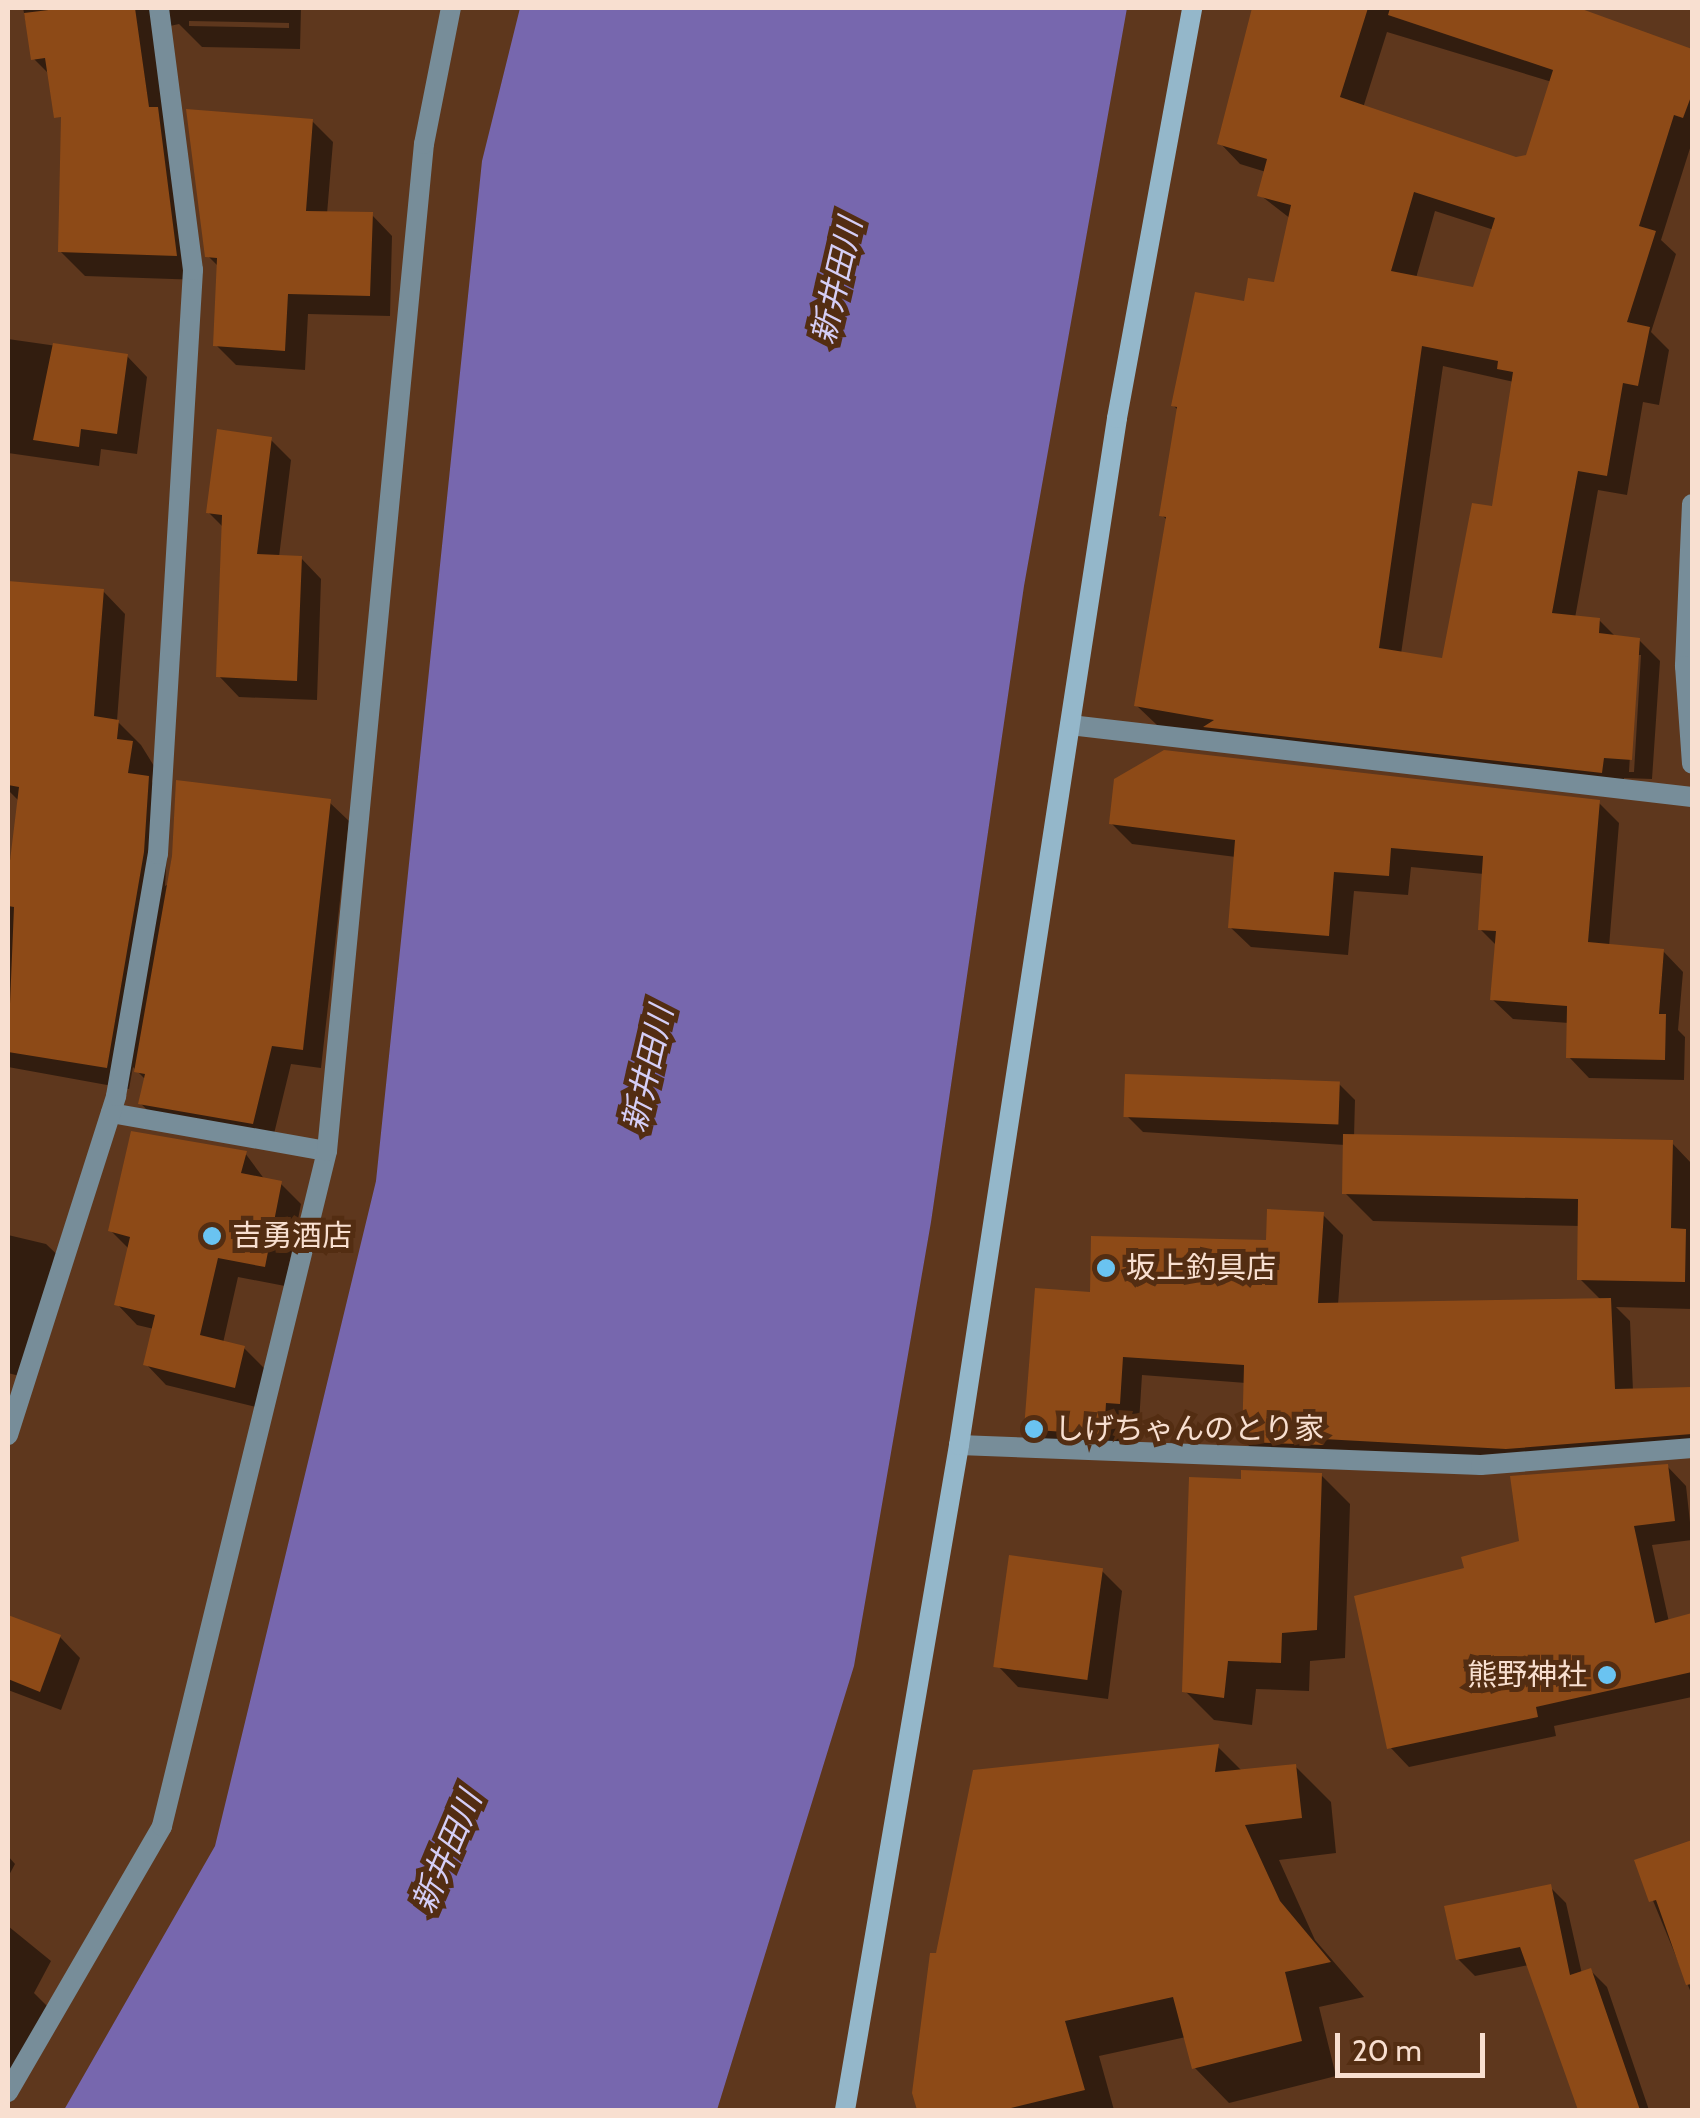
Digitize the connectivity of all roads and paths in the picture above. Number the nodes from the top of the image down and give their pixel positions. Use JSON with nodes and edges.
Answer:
{"nodes":[{"id":1,"x":158,"y":8,"type":"edge"},
{"id":2,"x":451,"y":8,"type":"edge"},
{"id":3,"x":1192,"y":8,"type":"edge"},
{"id":4,"x":1692,"y":504,"type":"edge"},
{"id":5,"x":1070,"y":725,"type":"junction"},
{"id":6,"x":1692,"y":764,"type":"edge"},
{"id":7,"x":1692,"y":796,"type":"edge"},
{"id":8,"x":111,"y":1112,"type":"junction"},
{"id":9,"x":326,"y":1150,"type":"junction"},
{"id":10,"x":8,"y":1435,"type":"edge"},
{"id":11,"x":958,"y":1446,"type":"junction"},
{"id":12,"x":1692,"y":1448,"type":"edge"},
{"id":13,"x":8,"y":2092,"type":"edge"},
{"id":14,"x":845,"y":2110,"type":"edge"}],
"edges":[{"from":1,"to":8,"type":"street"},
{"from":2,"to":9,"type":"street"},
{"from":3,"to":5,"type":"street"},
{"from":4,"to":6,"type":"street"},
{"from":5,"to":7,"type":"street"},
{"from":5,"to":11,"type":"street"},
{"from":8,"to":9,"type":"street"},
{"from":8,"to":10,"type":"street"},
{"from":9,"to":13,"type":"street"},
{"from":11,"to":12,"type":"street"},
{"from":11,"to":14,"type":"street"}]}
